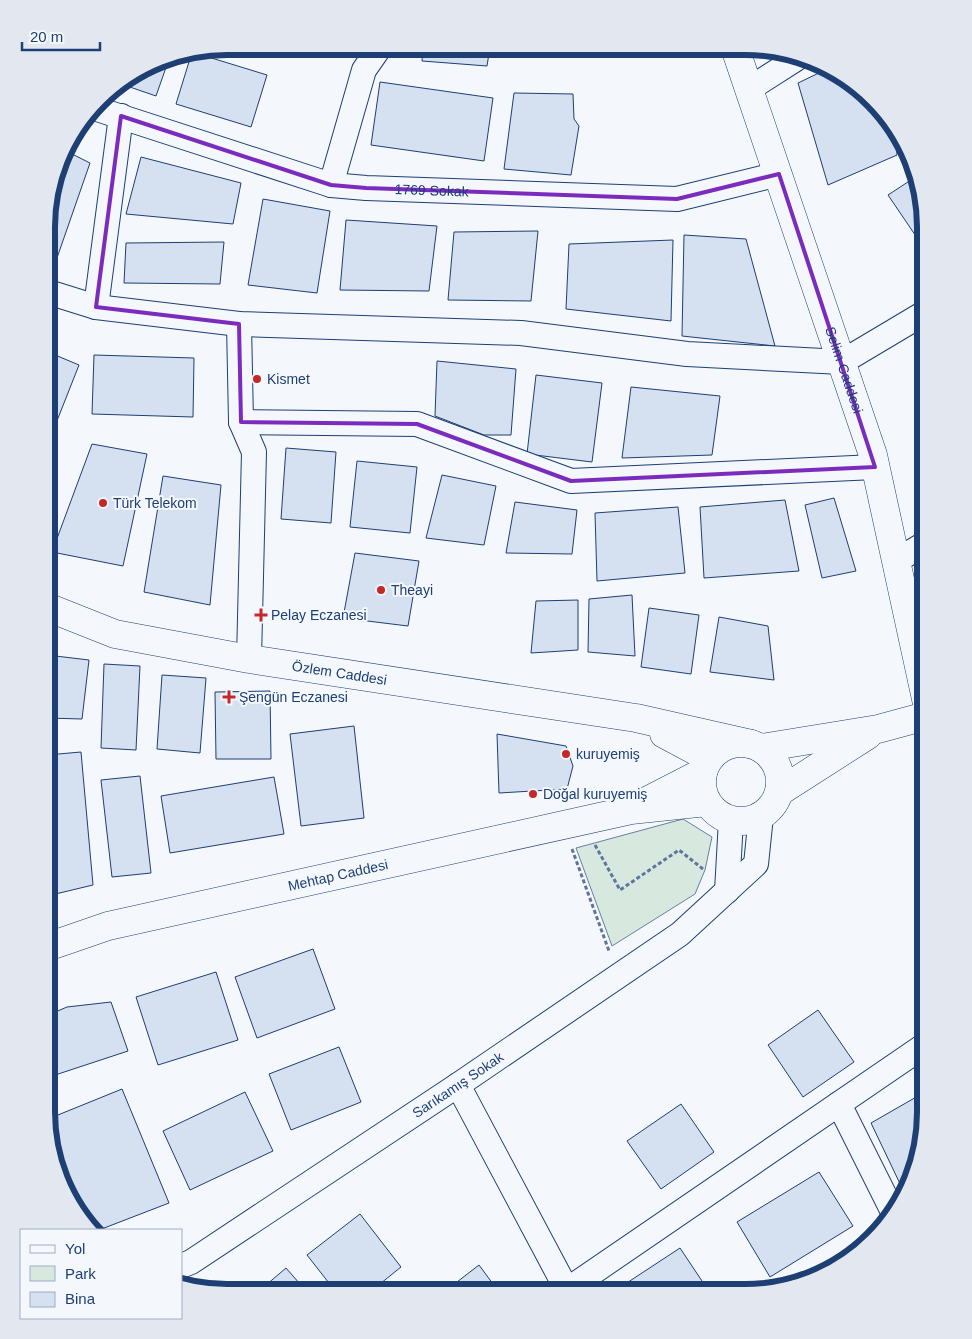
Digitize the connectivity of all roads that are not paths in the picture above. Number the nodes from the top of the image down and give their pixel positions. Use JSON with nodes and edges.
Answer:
{"nodes":[{"id":1,"x":374,"y":55,"type":"edge"},
{"id":2,"x":737,"y":55,"type":"edge"},
{"id":3,"x":792,"y":62,"type":"edge"},
{"id":4,"x":749,"y":89,"type":"junction"},
{"id":5,"x":102,"y":110,"type":"edge"},
{"id":6,"x":121,"y":116,"type":"junction"},
{"id":7,"x":779,"y":174,"type":"junction"},
{"id":8,"x":331,"y":185,"type":"junction"},
{"id":9,"x":55,"y":294,"type":"edge"},
{"id":10,"x":96,"y":306,"type":"junction"},
{"id":11,"x":917,"y":317,"type":"edge"},
{"id":12,"x":239,"y":324,"type":"junction"},
{"id":13,"x":842,"y":362,"type":"junction"},
{"id":14,"x":241,"y":422,"type":"junction"},
{"id":15,"x":876,"y":467,"type":"junction"},
{"id":16,"x":917,"y":548,"type":"edge"},
{"id":17,"x":896,"y":561,"type":"junction"},
{"id":18,"x":55,"y":610,"type":"edge"},
{"id":19,"x":917,"y":658,"type":"edge"},
{"id":20,"x":249,"y":659,"type":"junction"},
{"id":21,"x":636,"y":718,"type":"junction"},
{"id":22,"x":917,"y":718,"type":"edge"},
{"id":23,"x":878,"y":729,"type":"junction"},
{"id":24,"x":756,"y":746,"type":"junction"},
{"id":25,"x":706,"y":765,"type":"junction"},
{"id":26,"x":779,"y":792,"type":"junction"},
{"id":27,"x":707,"y":802,"type":"junction"},
{"id":28,"x":631,"y":810,"type":"junction"},
{"id":29,"x":761,"y":816,"type":"junction"},
{"id":30,"x":731,"y":820,"type":"junction"},
{"id":31,"x":727,"y":891,"type":"junction"},
{"id":32,"x":55,"y":944,"type":"edge"},
{"id":33,"x":917,"y":1050,"type":"edge"},
{"id":34,"x":458,"y":1085,"type":"junction"},
{"id":35,"x":839,"y":1104,"type":"junction"},
{"id":36,"x":889,"y":1205,"type":"edge"},
{"id":37,"x":182,"y":1266,"type":"edge"},
{"id":38,"x":564,"y":1284,"type":"edge"},
{"id":39,"x":578,"y":1284,"type":"edge"}],
"edges":[{"from":1,"to":8,"type":"street"},
{"from":2,"to":4,"type":"main road","name":"Selim Caddesi"},
{"from":3,"to":4,"type":"street"},
{"from":4,"to":7,"type":"main road","name":"Selim Caddesi"},
{"from":5,"to":6,"type":"street","name":"1769 Sokak"},
{"from":6,"to":8,"type":"street","name":"1769 Sokak"},
{"from":6,"to":10,"type":"street"},
{"from":7,"to":8,"type":"street","name":"1769 Sokak"},
{"from":7,"to":13,"type":"main road","name":"Selim Caddesi"},
{"from":9,"to":10,"type":"street"},
{"from":10,"to":12,"type":"street"},
{"from":11,"to":13,"type":"street"},
{"from":12,"to":13,"type":"street"},
{"from":12,"to":14,"type":"street"},
{"from":13,"to":15,"type":"main road","name":"Selim Caddesi"},
{"from":14,"to":15,"type":"street"},
{"from":14,"to":20,"type":"street"},
{"from":15,"to":17,"type":"main road","name":"Selim Caddesi"},
{"from":16,"to":17,"type":"street"},
{"from":17,"to":19,"type":"main road","name":"Selim Caddesi"},
{"from":18,"to":20,"type":"main road","name":"Özlem Caddesi"},
{"from":20,"to":21,"type":"main road","name":"Özlem Caddesi"},
{"from":21,"to":24,"type":"main road","name":"Özlem Caddesi"},
{"from":21,"to":25,"type":"main road"},
{"from":22,"to":23,"type":"main road"},
{"from":23,"to":24,"type":"main road"},
{"from":23,"to":26,"type":"main road"},
{"from":24,"to":25,"type":"main road"},
{"from":24,"to":26,"type":"main road"},
{"from":25,"to":27,"type":"main road"},
{"from":25,"to":28,"type":"main road"},
{"from":26,"to":29,"type":"main road"},
{"from":27,"to":28,"type":"main road"},
{"from":27,"to":30,"type":"main road"},
{"from":28,"to":32,"type":"main road","name":"Mehtap Caddesi"},
{"from":29,"to":30,"type":"main road"},
{"from":29,"to":31,"type":"street","name":"Sarıkamış Sokak"},
{"from":30,"to":31,"type":"street"},
{"from":31,"to":34,"type":"street","name":"Sarıkamış Sokak"},
{"from":33,"to":35,"type":"street"},
{"from":34,"to":37,"type":"street","name":"Sarıkamış Sokak"},
{"from":34,"to":38,"type":"street"},
{"from":35,"to":36,"type":"street"},
{"from":35,"to":39,"type":"street"}]}
